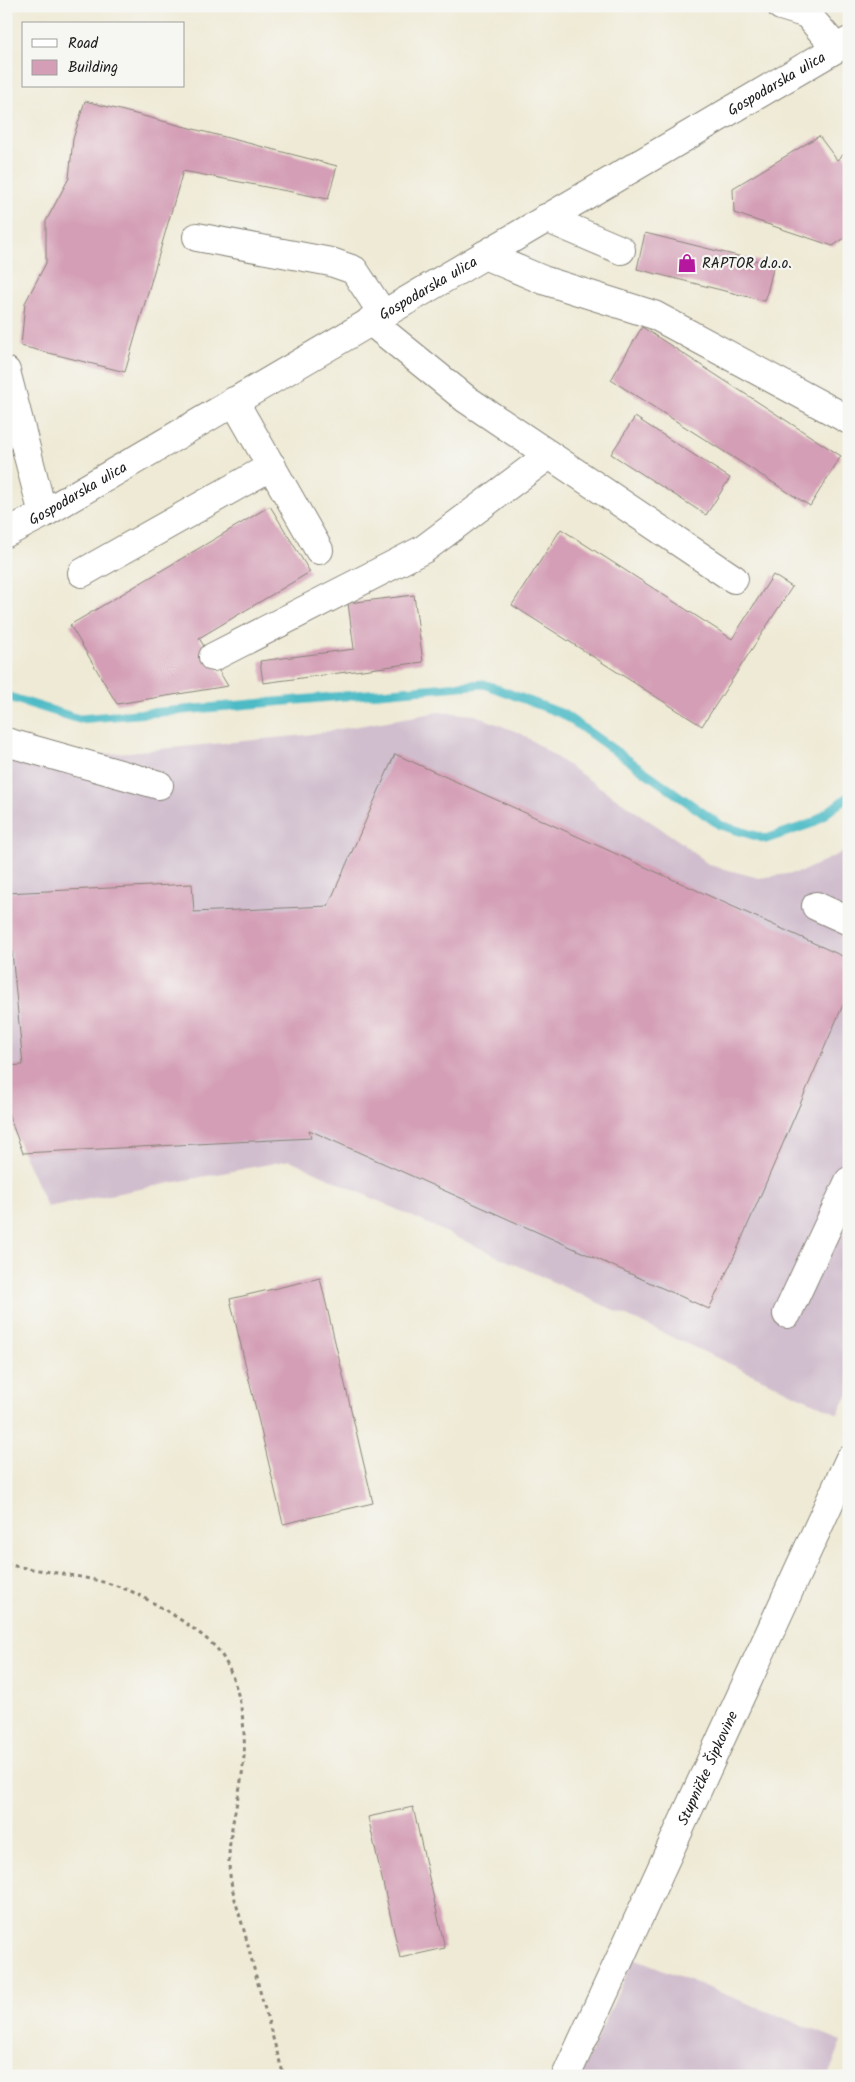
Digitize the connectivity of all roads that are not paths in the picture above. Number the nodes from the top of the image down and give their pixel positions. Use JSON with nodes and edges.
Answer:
{"nodes":[{"id":1,"x":781,"y":6,"type":"edge"},
{"id":2,"x":842,"y":45,"type":"edge"},
{"id":3,"x":546,"y":218,"type":"junction"},
{"id":4,"x":197,"y":237,"type":"dead end"},
{"id":5,"x":621,"y":250,"type":"dead end"},
{"id":6,"x":484,"y":254,"type":"junction"},
{"id":7,"x":376,"y":318,"type":"junction"},
{"id":8,"x":6,"y":371,"type":"edge"},
{"id":9,"x":234,"y":401,"type":"junction"},
{"id":10,"x":849,"y":420,"type":"edge"},
{"id":11,"x":549,"y":455,"type":"junction"},
{"id":12,"x":272,"y":466,"type":"junction"},
{"id":13,"x":43,"y":514,"type":"junction"},
{"id":14,"x":6,"y":534,"type":"edge"},
{"id":15,"x":320,"y":550,"type":"dead end"},
{"id":16,"x":82,"y":573,"type":"dead end"},
{"id":17,"x":734,"y":579,"type":"dead end"},
{"id":18,"x":213,"y":657,"type":"dead end"},
{"id":19,"x":6,"y":742,"type":"edge"},
{"id":20,"x":159,"y":785,"type":"dead end"},
{"id":21,"x":816,"y":906,"type":"dead end"},
{"id":22,"x":849,"y":921,"type":"edge"},
{"id":23,"x":849,"y":1181,"type":"edge"},
{"id":24,"x":787,"y":1314,"type":"dead end"},
{"id":25,"x":849,"y":1460,"type":"edge"},
{"id":26,"x":566,"y":2076,"type":"edge"}],
"edges":[{"from":1,"to":2,"type":"street"},
{"from":2,"to":3,"type":"street","name":"Gospodarska ulica"},
{"from":3,"to":5,"type":"street"},
{"from":3,"to":6,"type":"street","name":"Gospodarska ulica"},
{"from":4,"to":7,"type":"street"},
{"from":6,"to":7,"type":"street","name":"Gospodarska ulica"},
{"from":6,"to":10,"type":"street"},
{"from":7,"to":9,"type":"street","name":"Gospodarska ulica"},
{"from":7,"to":11,"type":"street"},
{"from":8,"to":13,"type":"street"},
{"from":9,"to":12,"type":"street"},
{"from":9,"to":13,"type":"street","name":"Gospodarska ulica"},
{"from":11,"to":17,"type":"street"},
{"from":11,"to":18,"type":"street"},
{"from":12,"to":15,"type":"street"},
{"from":12,"to":16,"type":"street"},
{"from":13,"to":14,"type":"street","name":"Gospodarska ulica"},
{"from":19,"to":20,"type":"street"},
{"from":21,"to":22,"type":"street"},
{"from":23,"to":24,"type":"street"},
{"from":25,"to":26,"type":"street","name":"Stupničke Šipkovine"}]}
